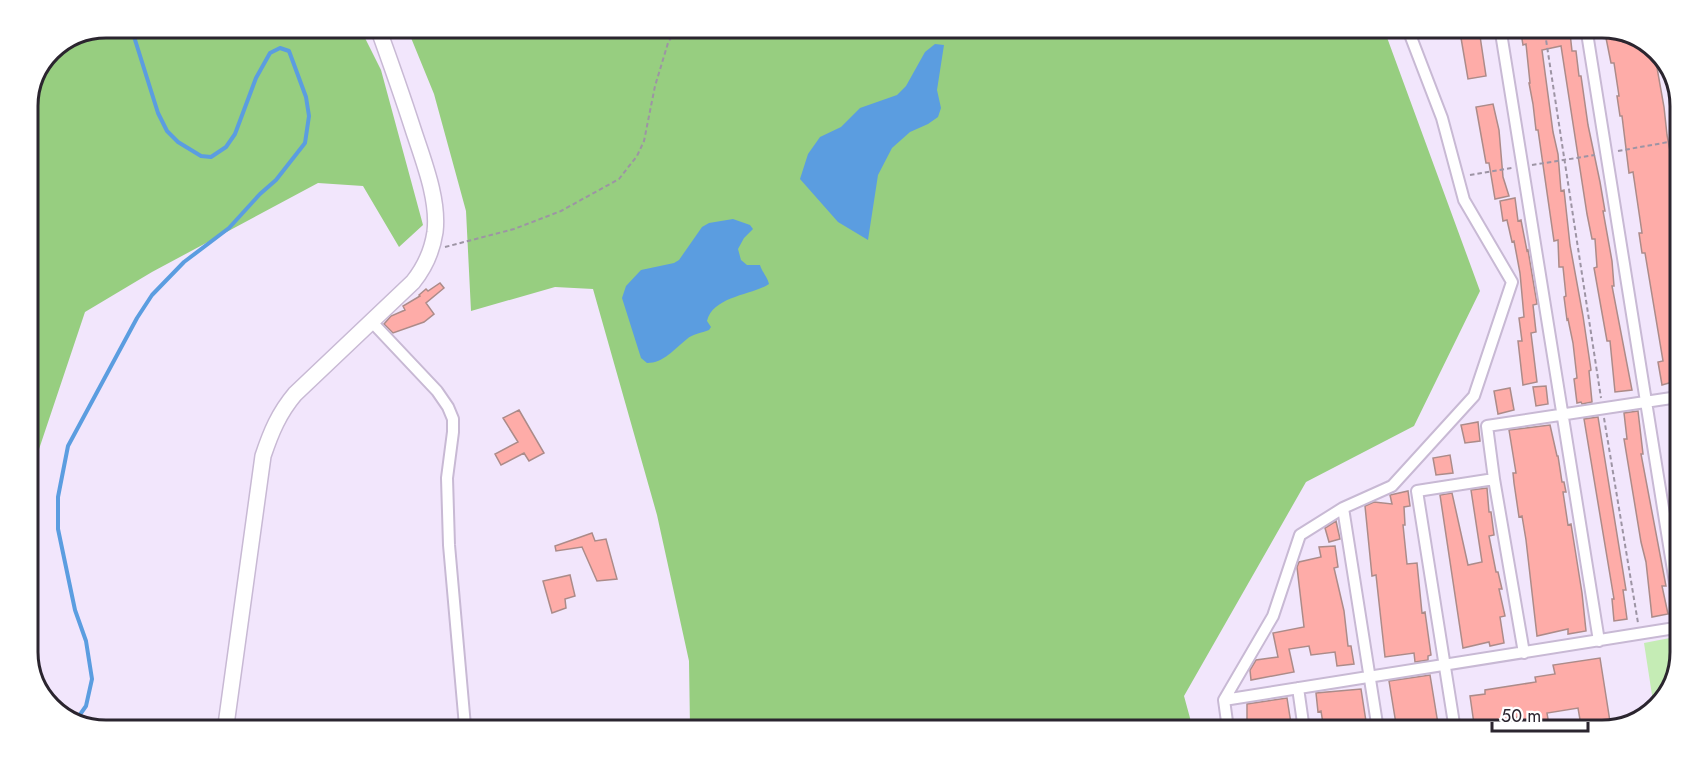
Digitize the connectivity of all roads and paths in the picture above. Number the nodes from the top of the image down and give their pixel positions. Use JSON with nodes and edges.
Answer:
{"nodes":[{"id":1,"x":382,"y":38,"type":"edge"},
{"id":2,"x":671,"y":38,"type":"edge"},
{"id":3,"x":1411,"y":38,"type":"edge"},
{"id":4,"x":1502,"y":38,"type":"edge"},
{"id":5,"x":1546,"y":38,"type":"edge"},
{"id":6,"x":1588,"y":38,"type":"edge"},
{"id":7,"x":1670,"y":142,"type":"edge"},
{"id":8,"x":1607,"y":153,"type":"junction"},
{"id":9,"x":1565,"y":160,"type":"junction"},
{"id":10,"x":1523,"y":167,"type":"junction"},
{"id":11,"x":1467,"y":175,"type":"dead end"},
{"id":12,"x":430,"y":251,"type":"junction"},
{"id":13,"x":371,"y":321,"type":"junction"},
{"id":14,"x":1670,"y":398,"type":"edge"},
{"id":15,"x":1647,"y":402,"type":"junction"},
{"id":16,"x":1603,"y":408,"type":"junction"},
{"id":17,"x":1563,"y":414,"type":"junction"},
{"id":18,"x":1494,"y":478,"type":"junction"},
{"id":19,"x":1343,"y":508,"type":"junction"},
{"id":20,"x":1670,"y":550,"type":"edge"},
{"id":21,"x":1670,"y":629,"type":"edge"},
{"id":22,"x":1640,"y":634,"type":"junction"},
{"id":23,"x":1599,"y":640,"type":"junction"},
{"id":24,"x":1524,"y":653,"type":"junction"},
{"id":25,"x":1445,"y":666,"type":"junction"},
{"id":26,"x":1369,"y":677,"type":"junction"},
{"id":27,"x":1298,"y":688,"type":"junction"},
{"id":28,"x":1224,"y":700,"type":"junction"},
{"id":29,"x":227,"y":720,"type":"edge"},
{"id":30,"x":464,"y":720,"type":"edge"},
{"id":31,"x":1227,"y":720,"type":"edge"},
{"id":32,"x":1303,"y":720,"type":"edge"},
{"id":33,"x":1376,"y":720,"type":"edge"},
{"id":34,"x":1453,"y":720,"type":"edge"}],
"edges":[{"from":1,"to":12,"type":"street"},
{"from":2,"to":12,"type":"path"},
{"from":3,"to":19,"type":"street"},
{"from":4,"to":10,"type":"street"},
{"from":5,"to":9,"type":"path"},
{"from":6,"to":8,"type":"street"},
{"from":7,"to":8,"type":"path"},
{"from":8,"to":9,"type":"path"},
{"from":8,"to":15,"type":"street"},
{"from":9,"to":10,"type":"path"},
{"from":9,"to":16,"type":"path"},
{"from":10,"to":11,"type":"path"},
{"from":10,"to":17,"type":"street"},
{"from":12,"to":13,"type":"street"},
{"from":13,"to":29,"type":"street"},
{"from":13,"to":30,"type":"street"},
{"from":14,"to":15,"type":"street"},
{"from":15,"to":16,"type":"street"},
{"from":15,"to":20,"type":"street"},
{"from":16,"to":17,"type":"street"},
{"from":16,"to":22,"type":"path"},
{"from":17,"to":18,"type":"street"},
{"from":17,"to":23,"type":"street"},
{"from":18,"to":24,"type":"street"},
{"from":18,"to":25,"type":"street"},
{"from":19,"to":26,"type":"street"},
{"from":19,"to":28,"type":"street"},
{"from":21,"to":22,"type":"street"},
{"from":22,"to":23,"type":"street"},
{"from":23,"to":24,"type":"street"},
{"from":24,"to":25,"type":"street"},
{"from":25,"to":26,"type":"street"},
{"from":25,"to":34,"type":"street"},
{"from":26,"to":27,"type":"street"},
{"from":26,"to":33,"type":"street"},
{"from":27,"to":28,"type":"street"},
{"from":27,"to":32,"type":"street"},
{"from":28,"to":31,"type":"street"}]}
